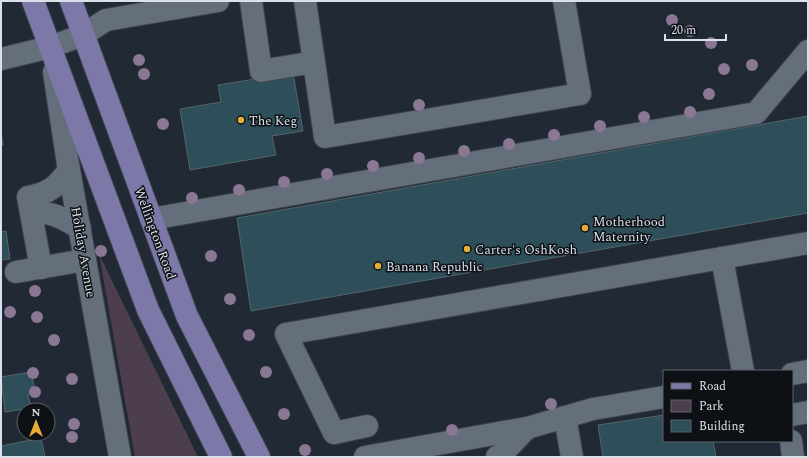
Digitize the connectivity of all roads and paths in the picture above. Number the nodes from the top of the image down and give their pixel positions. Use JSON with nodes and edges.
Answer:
{"nodes":[{"id":1,"x":33,"y":1,"type":"edge"},
{"id":2,"x":71,"y":1,"type":"edge"},
{"id":3,"x":218,"y":1,"type":"edge"},
{"id":4,"x":251,"y":1,"type":"edge"},
{"id":5,"x":305,"y":1,"type":"edge"},
{"id":6,"x":564,"y":1,"type":"edge"},
{"id":7,"x":83,"y":35,"type":"junction"},
{"id":8,"x":50,"y":47,"type":"junction"},
{"id":9,"x":808,"y":50,"type":"edge"},
{"id":10,"x":1,"y":59,"type":"edge"},
{"id":11,"x":314,"y":62,"type":"junction"},
{"id":12,"x":69,"y":170,"type":"junction"},
{"id":13,"x":30,"y":205,"type":"junction"},
{"id":14,"x":151,"y":219,"type":"junction"},
{"id":15,"x":80,"y":228,"type":"junction"},
{"id":16,"x":808,"y":243,"type":"edge"},
{"id":17,"x":722,"y":258,"type":"junction"},
{"id":18,"x":85,"y":260,"type":"junction"},
{"id":19,"x":41,"y":268,"type":"junction"},
{"id":20,"x":16,"y":272,"type":"dead end"},
{"id":21,"x":743,"y":370,"type":"edge"},
{"id":22,"x":808,"y":371,"type":"edge"},
{"id":23,"x":793,"y":374,"type":"edge"},
{"id":24,"x":663,"y":397,"type":"edge"},
{"id":25,"x":808,"y":412,"type":"edge"},
{"id":26,"x":793,"y":415,"type":"edge"},
{"id":27,"x":565,"y":417,"type":"junction"},
{"id":28,"x":367,"y":426,"type":"dead end"},
{"id":29,"x":527,"y":428,"type":"junction"},
{"id":30,"x":792,"y":442,"type":"edge"},
{"id":31,"x":120,"y":457,"type":"edge"},
{"id":32,"x":221,"y":457,"type":"edge"},
{"id":33,"x":259,"y":457,"type":"edge"},
{"id":34,"x":365,"y":457,"type":"edge"},
{"id":35,"x":497,"y":457,"type":"edge"},
{"id":36,"x":572,"y":457,"type":"edge"},
{"id":37,"x":793,"y":457,"type":"edge"}],
"edges":[{"from":1,"to":8,"type":"main road"},
{"from":2,"to":7,"type":"main road","name":"Wellington Road"},
{"from":3,"to":7,"type":"street"},
{"from":4,"to":11,"type":"street"},
{"from":5,"to":11,"type":"street"},
{"from":6,"to":11,"type":"street"},
{"from":7,"to":8,"type":"street"},
{"from":7,"to":14,"type":"main road","name":"Wellington Road"},
{"from":8,"to":10,"type":"street"},
{"from":8,"to":12,"type":"street","name":"Holiday Avenue"},
{"from":8,"to":32,"type":"main road"},
{"from":9,"to":14,"type":"street"},
{"from":12,"to":13,"type":"street"},
{"from":12,"to":15,"type":"street","name":"Holiday Avenue"},
{"from":13,"to":15,"type":"street"},
{"from":13,"to":19,"type":"street"},
{"from":14,"to":33,"type":"main road","name":"Wellington Road"},
{"from":15,"to":18,"type":"street","name":"Holiday Avenue"},
{"from":16,"to":17,"type":"street"},
{"from":17,"to":21,"type":"street"},
{"from":17,"to":28,"type":"street"},
{"from":18,"to":19,"type":"street"},
{"from":18,"to":31,"type":"street","name":"Holiday Avenue"},
{"from":19,"to":20,"type":"street"},
{"from":22,"to":23,"type":"street"},
{"from":24,"to":27,"type":"street"},
{"from":25,"to":26,"type":"street"},
{"from":27,"to":29,"type":"street"},
{"from":27,"to":36,"type":"street"},
{"from":29,"to":34,"type":"street"},
{"from":29,"to":35,"type":"street"},
{"from":30,"to":37,"type":"street"}]}
